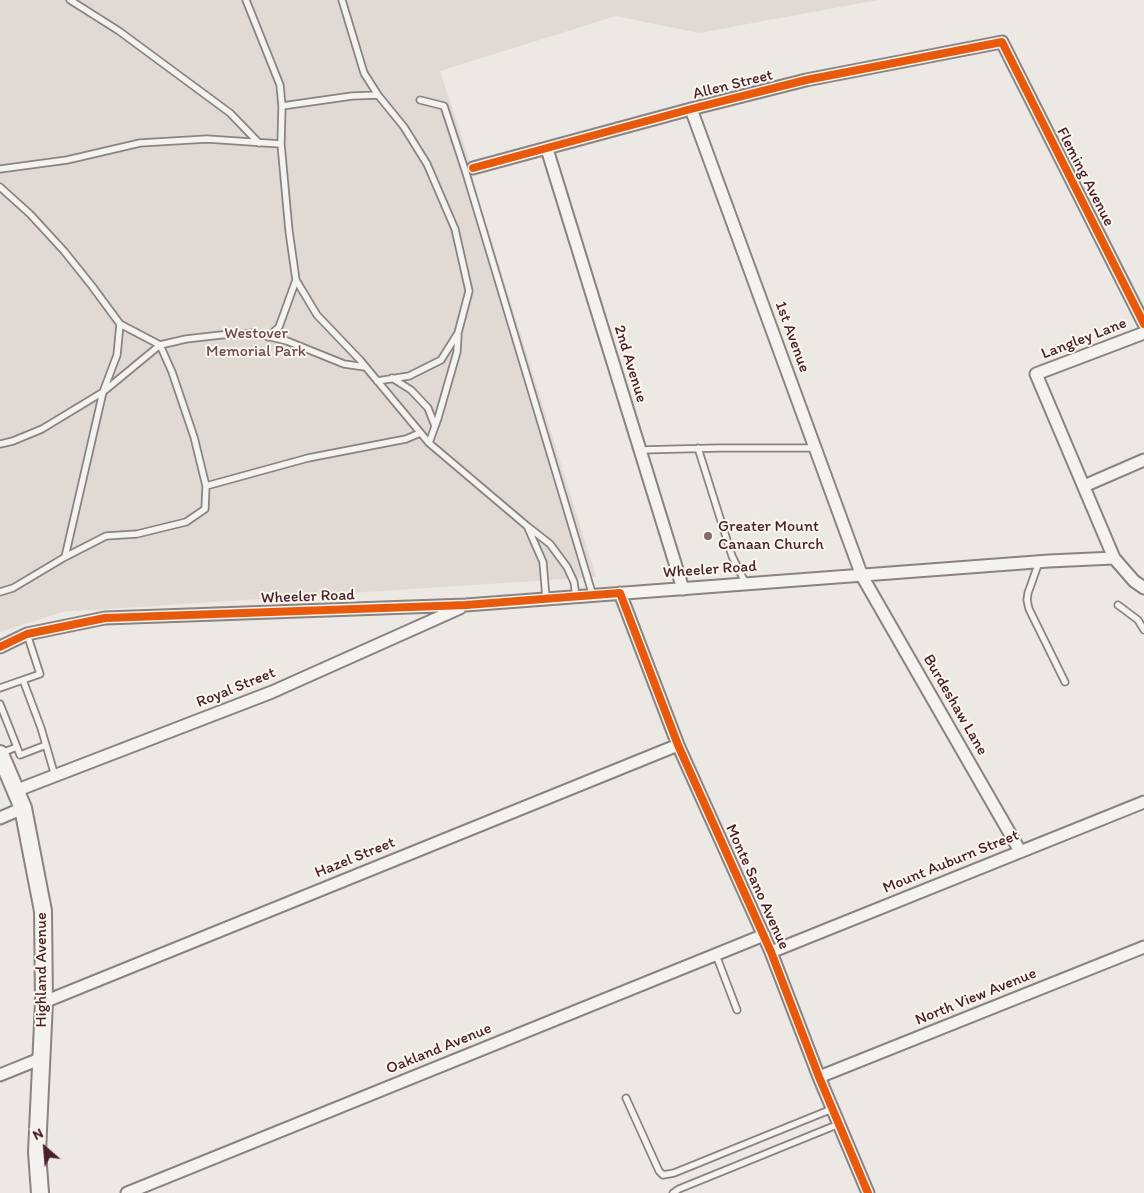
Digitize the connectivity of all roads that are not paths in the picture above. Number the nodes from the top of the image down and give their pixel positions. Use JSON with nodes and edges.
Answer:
{"nodes":[{"id":1,"x":70,"y":0,"type":"edge"},
{"id":2,"x":246,"y":0,"type":"edge"},
{"id":3,"x":342,"y":0,"type":"edge"},
{"id":4,"x":1002,"y":42,"type":"joint"},
{"id":5,"x":378,"y":95,"type":"junction"},
{"id":6,"x":420,"y":100,"type":"dead end"},
{"id":7,"x":282,"y":106,"type":"junction"},
{"id":8,"x":691,"y":109,"type":"junction"},
{"id":9,"x":260,"y":143,"type":"junction"},
{"id":10,"x":281,"y":144,"type":"junction"},
{"id":11,"x":547,"y":149,"type":"junction"},
{"id":12,"x":473,"y":168,"type":"dead end"},
{"id":13,"x":0,"y":169,"type":"edge"},
{"id":14,"x":0,"y":187,"type":"edge"},
{"id":15,"x":296,"y":280,"type":"junction"},
{"id":16,"x":120,"y":324,"type":"junction"},
{"id":17,"x":1144,"y":324,"type":"edge"},
{"id":18,"x":458,"y":333,"type":"junction"},
{"id":19,"x":1144,"y":333,"type":"edge"},
{"id":20,"x":268,"y":337,"type":"junction"},
{"id":21,"x":160,"y":345,"type":"junction"},
{"id":22,"x":365,"y":367,"type":"junction"},
{"id":23,"x":392,"y":378,"type":"junction"},
{"id":24,"x":377,"y":381,"type":"junction"},
{"id":25,"x":103,"y":392,"type":"junction"},
{"id":26,"x":435,"y":426,"type":"junction"},
{"id":27,"x":420,"y":433,"type":"junction"},
{"id":28,"x":429,"y":443,"type":"junction"},
{"id":29,"x":0,"y":444,"type":"edge"},
{"id":30,"x":698,"y":448,"type":"junction"},
{"id":31,"x":816,"y":448,"type":"junction"},
{"id":32,"x":640,"y":450,"type":"junction"},
{"id":33,"x":1144,"y":460,"type":"edge"},
{"id":34,"x":206,"y":486,"type":"junction"},
{"id":35,"x":1084,"y":486,"type":"junction"},
{"id":36,"x":527,"y":526,"type":"junction"},
{"id":37,"x":65,"y":557,"type":"junction"},
{"id":38,"x":1114,"y":558,"type":"junction"},
{"id":39,"x":1039,"y":562,"type":"junction"},
{"id":40,"x":862,"y":576,"type":"junction"},
{"id":41,"x":746,"y":584,"type":"junction"},
{"id":42,"x":1144,"y":588,"type":"edge"},
{"id":43,"x":683,"y":589,"type":"junction"},
{"id":44,"x":0,"y":592,"type":"edge"},
{"id":45,"x":620,"y":593,"type":"junction"},
{"id":46,"x":593,"y":596,"type":"junction"},
{"id":47,"x":576,"y":597,"type":"junction"},
{"id":48,"x":546,"y":598,"type":"junction"},
{"id":49,"x":466,"y":605,"type":"junction"},
{"id":50,"x":1118,"y":605,"type":"dead end"},
{"id":51,"x":1144,"y":630,"type":"edge"},
{"id":52,"x":27,"y":634,"type":"junction"},
{"id":53,"x":0,"y":647,"type":"edge"},
{"id":54,"x":23,"y":680,"type":"junction"},
{"id":55,"x":1065,"y":682,"type":"dead end"},
{"id":56,"x":0,"y":688,"type":"edge"},
{"id":57,"x":30,"y":698,"type":"junction"},
{"id":58,"x":22,"y":700,"type":"dead end"},
{"id":59,"x":1,"y":706,"type":"edge"},
{"id":60,"x":8,"y":706,"type":"dead end"},
{"id":61,"x":36,"y":714,"type":"junction"},
{"id":62,"x":28,"y":716,"type":"dead end"},
{"id":63,"x":41,"y":728,"type":"junction"},
{"id":64,"x":34,"y":731,"type":"dead end"},
{"id":65,"x":678,"y":745,"type":"junction"},
{"id":66,"x":46,"y":746,"type":"junction"},
{"id":67,"x":16,"y":747,"type":"junction"},
{"id":68,"x":0,"y":754,"type":"edge"},
{"id":69,"x":54,"y":776,"type":"junction"},
{"id":70,"x":15,"y":791,"type":"junction"},
{"id":71,"x":1144,"y":802,"type":"edge"},
{"id":72,"x":23,"y":808,"type":"junction"},
{"id":73,"x":0,"y":818,"type":"edge"},
{"id":74,"x":1020,"y":851,"type":"junction"},
{"id":75,"x":764,"y":935,"type":"junction"},
{"id":76,"x":1144,"y":947,"type":"edge"},
{"id":77,"x":771,"y":952,"type":"junction"},
{"id":78,"x":716,"y":954,"type":"junction"},
{"id":79,"x":44,"y":1002,"type":"junction"},
{"id":80,"x":737,"y":1010,"type":"dead end"},
{"id":81,"x":42,"y":1058,"type":"junction"},
{"id":82,"x":0,"y":1075,"type":"edge"},
{"id":83,"x":819,"y":1078,"type":"junction"},
{"id":84,"x":626,"y":1098,"type":"dead end"},
{"id":85,"x":832,"y":1109,"type":"junction"},
{"id":86,"x":839,"y":1124,"type":"junction"},
{"id":87,"x":40,"y":1193,"type":"edge"},
{"id":88,"x":127,"y":1193,"type":"edge"},
{"id":89,"x":673,"y":1193,"type":"edge"},
{"id":90,"x":868,"y":1193,"type":"edge"}],
"edges":[{"from":1,"to":9,"type":"lane"},
{"from":2,"to":7,"type":"lane"},
{"from":3,"to":5,"type":"lane"},
{"from":4,"to":8,"type":"street","name":"Allen Street"},
{"from":4,"to":17,"type":"street","name":"Fleming Avenue"},
{"from":5,"to":7,"type":"lane"},
{"from":5,"to":18,"type":"lane"},
{"from":6,"to":46,"type":"lane"},
{"from":7,"to":10,"type":"lane"},
{"from":8,"to":11,"type":"street","name":"Allen Street"},
{"from":8,"to":31,"type":"street","name":"1st Avenue"},
{"from":9,"to":10,"type":"lane"},
{"from":9,"to":13,"type":"lane"},
{"from":10,"to":15,"type":"lane"},
{"from":11,"to":12,"type":"street","name":"Allen Street"},
{"from":11,"to":32,"type":"street","name":"2nd Avenue"},
{"from":14,"to":16,"type":"lane"},
{"from":15,"to":20,"type":"lane"},
{"from":15,"to":22,"type":"lane"},
{"from":16,"to":21,"type":"lane"},
{"from":16,"to":25,"type":"lane"},
{"from":18,"to":23,"type":"lane"},
{"from":18,"to":26,"type":"lane"},
{"from":19,"to":35,"type":"street","name":"Langley Lane"},
{"from":20,"to":21,"type":"lane"},
{"from":20,"to":22,"type":"lane"},
{"from":21,"to":25,"type":"lane"},
{"from":21,"to":34,"type":"lane"},
{"from":22,"to":24,"type":"lane"},
{"from":23,"to":24,"type":"lane"},
{"from":23,"to":26,"type":"lane"},
{"from":24,"to":27,"type":"lane"},
{"from":25,"to":29,"type":"lane"},
{"from":25,"to":37,"type":"lane"},
{"from":26,"to":28,"type":"lane"},
{"from":27,"to":28,"type":"lane"},
{"from":27,"to":34,"type":"lane"},
{"from":28,"to":36,"type":"lane"},
{"from":30,"to":31,"type":"lane"},
{"from":30,"to":32,"type":"lane"},
{"from":30,"to":41,"type":"lane"},
{"from":31,"to":40,"type":"street","name":"1st Avenue"},
{"from":32,"to":43,"type":"street","name":"2nd Avenue"},
{"from":33,"to":35,"type":"street"},
{"from":34,"to":37,"type":"lane"},
{"from":35,"to":38,"type":"street"},
{"from":36,"to":47,"type":"lane"},
{"from":36,"to":48,"type":"lane"},
{"from":37,"to":44,"type":"lane"},
{"from":38,"to":39,"type":"street","name":"Wheeler Road"},
{"from":38,"to":42,"type":"street"},
{"from":39,"to":40,"type":"street","name":"Wheeler Road"},
{"from":39,"to":55,"type":"lane"},
{"from":40,"to":41,"type":"street","name":"Wheeler Road"},
{"from":40,"to":74,"type":"street","name":"Burdeshaw Lane"},
{"from":41,"to":43,"type":"street","name":"Wheeler Road"},
{"from":43,"to":45,"type":"street","name":"Wheeler Road"},
{"from":45,"to":46,"type":"street","name":"Wheeler Road"},
{"from":45,"to":65,"type":"street","name":"Monte Sano Avenue"},
{"from":46,"to":47,"type":"street","name":"Wheeler Road"},
{"from":47,"to":48,"type":"street","name":"Wheeler Road"},
{"from":48,"to":49,"type":"street","name":"Wheeler Road"},
{"from":49,"to":52,"type":"street","name":"Wheeler Road"},
{"from":49,"to":69,"type":"street","name":"Royal Street"},
{"from":50,"to":51,"type":"lane"},
{"from":52,"to":53,"type":"street","name":"Wheeler Road"},
{"from":52,"to":54,"type":"lane"},
{"from":54,"to":56,"type":"lane"},
{"from":54,"to":57,"type":"lane"},
{"from":57,"to":58,"type":"lane"},
{"from":57,"to":61,"type":"lane"},
{"from":59,"to":60,"type":"lane"},
{"from":59,"to":67,"type":"lane"},
{"from":61,"to":62,"type":"lane"},
{"from":61,"to":63,"type":"lane"},
{"from":63,"to":64,"type":"lane"},
{"from":63,"to":66,"type":"lane"},
{"from":65,"to":75,"type":"street","name":"Monte Sano Avenue"},
{"from":65,"to":79,"type":"street","name":"Hazel Street"},
{"from":66,"to":67,"type":"lane"},
{"from":66,"to":69,"type":"lane"},
{"from":67,"to":68,"type":"lane"},
{"from":68,"to":70,"type":"main road","name":"Highland Avenue"},
{"from":69,"to":70,"type":"street","name":"Royal Street"},
{"from":70,"to":72,"type":"main road","name":"Highland Avenue"},
{"from":71,"to":74,"type":"street","name":"Mount Auburn Street"},
{"from":72,"to":73,"type":"street"},
{"from":72,"to":79,"type":"main road","name":"Highland Avenue"},
{"from":74,"to":77,"type":"street","name":"Mount Auburn Street"},
{"from":75,"to":77,"type":"street","name":"Monte Sano Avenue"},
{"from":75,"to":78,"type":"street","name":"Oakland Avenue"},
{"from":76,"to":83,"type":"street","name":"North View Avenue"},
{"from":77,"to":83,"type":"street","name":"Monte Sano Avenue"},
{"from":78,"to":80,"type":"lane"},
{"from":78,"to":88,"type":"street","name":"Oakland Avenue"},
{"from":79,"to":81,"type":"main road","name":"Highland Avenue"},
{"from":81,"to":82,"type":"street"},
{"from":81,"to":87,"type":"main road","name":"Highland Avenue"},
{"from":83,"to":85,"type":"street","name":"Monte Sano Avenue"},
{"from":84,"to":85,"type":"lane"},
{"from":85,"to":86,"type":"street","name":"Monte Sano Avenue"},
{"from":86,"to":89,"type":"lane"},
{"from":86,"to":90,"type":"street","name":"Monte Sano Avenue"}]}
